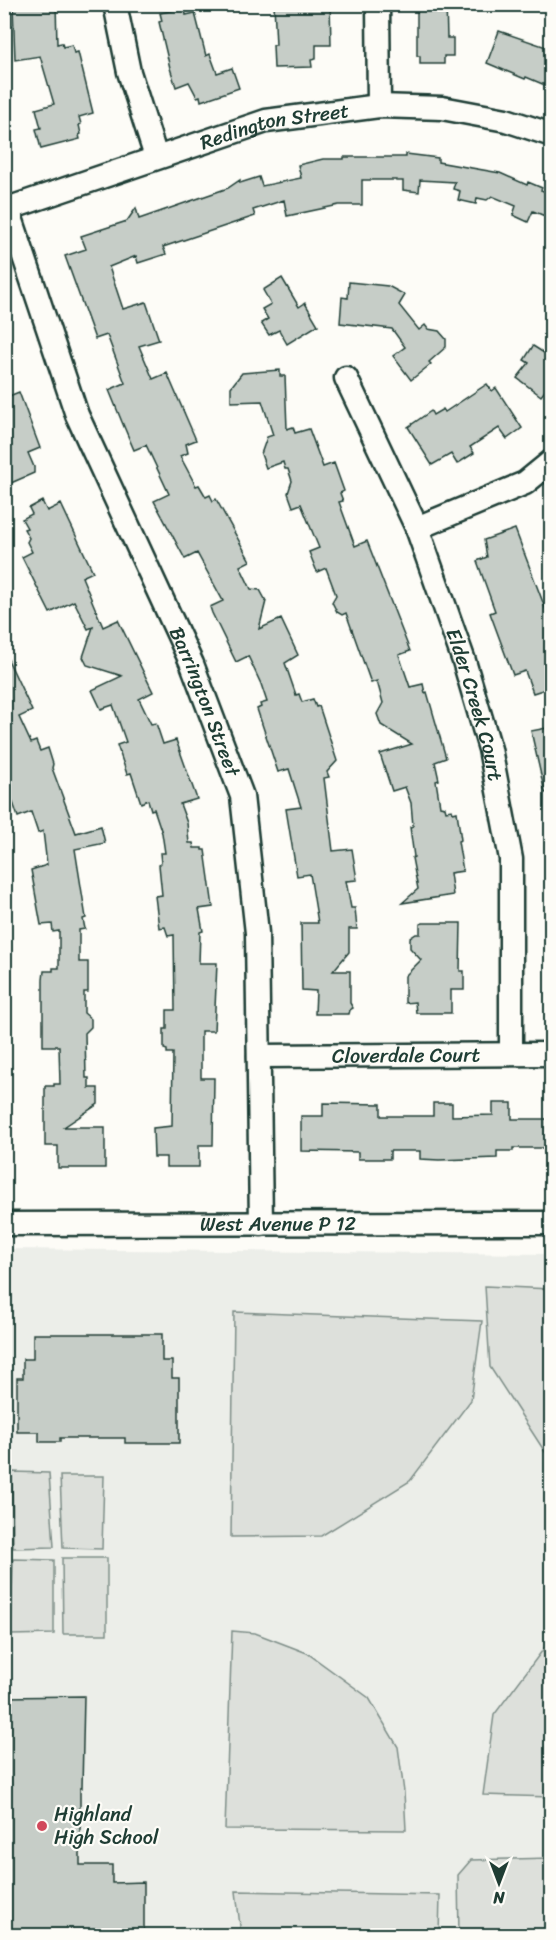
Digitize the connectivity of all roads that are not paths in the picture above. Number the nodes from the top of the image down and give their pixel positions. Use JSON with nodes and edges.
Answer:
{"nodes":[{"id":1,"x":115,"y":4,"type":"edge"},
{"id":2,"x":378,"y":4,"type":"edge"},
{"id":3,"x":379,"y":106,"type":"junction"},
{"id":4,"x":552,"y":135,"type":"edge"},
{"id":5,"x":156,"y":157,"type":"junction"},
{"id":6,"x":6,"y":209,"type":"edge"},
{"id":7,"x":346,"y":378,"type":"dead end"},
{"id":8,"x":552,"y":461,"type":"edge"},
{"id":9,"x":417,"y":528,"type":"junction"},
{"id":10,"x":511,"y":1053,"type":"junction"},
{"id":11,"x":552,"y":1054,"type":"edge"},
{"id":12,"x":259,"y":1056,"type":"junction"},
{"id":13,"x":552,"y":1223,"type":"edge"},
{"id":14,"x":4,"y":1224,"type":"edge"},
{"id":15,"x":261,"y":1224,"type":"junction"}],
"edges":[{"from":1,"to":5,"type":"street"},
{"from":2,"to":3,"type":"street"},
{"from":3,"to":4,"type":"street","name":"Redington Street"},
{"from":3,"to":5,"type":"street","name":"Redington Street"},
{"from":5,"to":6,"type":"street","name":"Redington Street"},
{"from":6,"to":12,"type":"street","name":"Barrington Street"},
{"from":7,"to":9,"type":"street","name":"Elder Creek Court"},
{"from":8,"to":9,"type":"street"},
{"from":9,"to":10,"type":"street","name":"Elder Creek Court"},
{"from":10,"to":11,"type":"street","name":"Cloverdale Court"},
{"from":10,"to":12,"type":"street","name":"Cloverdale Court"},
{"from":12,"to":15,"type":"street","name":"Barrington Street"},
{"from":13,"to":15,"type":"street","name":"West Avenue P 12"},
{"from":14,"to":15,"type":"street","name":"West Avenue P 12"}]}
